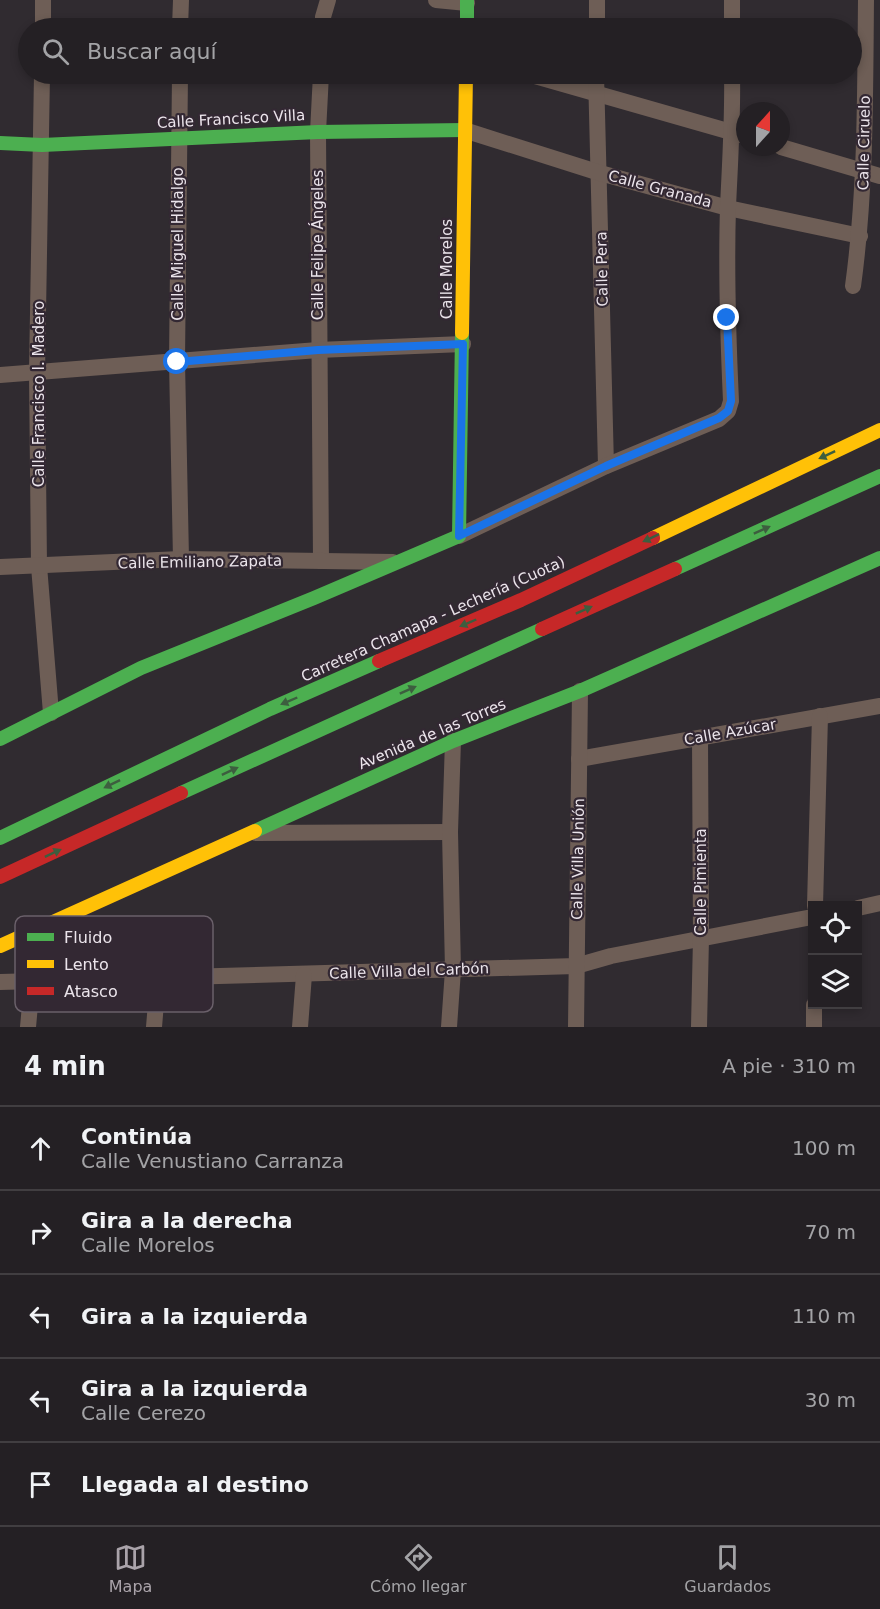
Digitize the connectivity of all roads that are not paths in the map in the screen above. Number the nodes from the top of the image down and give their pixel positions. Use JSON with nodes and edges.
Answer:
{"nodes":[{"id":1,"x":43,"y":0,"type":"edge"},
{"id":2,"x":182,"y":0,"type":"edge"},
{"id":3,"x":328,"y":0,"type":"edge"},
{"id":4,"x":436,"y":0,"type":"edge"},
{"id":5,"x":597,"y":0,"type":"edge"},
{"id":6,"x":732,"y":0,"type":"edge"},
{"id":7,"x":866,"y":0,"type":"edge"},
{"id":8,"x":467,"y":2,"type":"edge"},
{"id":9,"x":43,"y":18,"type":"edge"},
{"id":10,"x":181,"y":18,"type":"edge"},
{"id":11,"x":325,"y":18,"type":"edge"},
{"id":12,"x":466,"y":18,"type":"edge"},
{"id":13,"x":597,"y":18,"type":"edge"},
{"id":14,"x":732,"y":18,"type":"edge"},
{"id":15,"x":42,"y":84,"type":"edge"},
{"id":16,"x":180,"y":84,"type":"edge"},
{"id":17,"x":320,"y":84,"type":"edge"},
{"id":18,"x":466,"y":84,"type":"edge"},
{"id":19,"x":566,"y":84,"type":"edge"},
{"id":20,"x":596,"y":84,"type":"edge"},
{"id":21,"x":733,"y":84,"type":"edge"},
{"id":22,"x":596,"y":92,"type":"junction"},
{"id":23,"x":736,"y":108,"type":"edge"},
{"id":24,"x":464,"y":130,"type":"junction"},
{"id":25,"x":318,"y":132,"type":"junction"},
{"id":26,"x":736,"y":133,"type":"edge"},
{"id":27,"x":179,"y":138,"type":"junction"},
{"id":28,"x":0,"y":143,"type":"edge"},
{"id":29,"x":42,"y":145,"type":"junction"},
{"id":30,"x":790,"y":150,"type":"edge"},
{"id":31,"x":736,"y":154,"type":"edge"},
{"id":32,"x":600,"y":173,"type":"junction"},
{"id":33,"x":872,"y":173,"type":"edge"},
{"id":34,"x":728,"y":208,"type":"junction"},
{"id":35,"x":860,"y":236,"type":"junction"},
{"id":36,"x":853,"y":286,"type":"dead end"},
{"id":37,"x":463,"y":344,"type":"junction"},
{"id":38,"x":318,"y":350,"type":"junction"},
{"id":39,"x":177,"y":362,"type":"junction"},
{"id":40,"x":37,"y":373,"type":"junction"},
{"id":41,"x":0,"y":375,"type":"edge"},
{"id":42,"x":880,"y":430,"type":"edge"},
{"id":43,"x":606,"y":466,"type":"junction"},
{"id":44,"x":880,"y":476,"type":"edge"},
{"id":45,"x":459,"y":536,"type":"junction"},
{"id":46,"x":880,"y":558,"type":"edge"},
{"id":47,"x":181,"y":559,"type":"junction"},
{"id":48,"x":321,"y":561,"type":"junction"},
{"id":49,"x":399,"y":562,"type":"junction"},
{"id":50,"x":39,"y":566,"type":"junction"},
{"id":51,"x":0,"y":567,"type":"edge"},
{"id":52,"x":580,"y":691,"type":"junction"},
{"id":53,"x":880,"y":706,"type":"edge"},
{"id":54,"x":51,"y":713,"type":"junction"},
{"id":55,"x":820,"y":716,"type":"junction"},
{"id":56,"x":700,"y":738,"type":"junction"},
{"id":57,"x":0,"y":739,"type":"edge"},
{"id":58,"x":453,"y":741,"type":"junction"},
{"id":59,"x":579,"y":759,"type":"junction"},
{"id":60,"x":450,"y":832,"type":"junction"},
{"id":61,"x":246,"y":833,"type":"junction"},
{"id":62,"x":0,"y":838,"type":"edge"},
{"id":63,"x":0,"y":877,"type":"edge"},
{"id":64,"x":815,"y":901,"type":"edge"},
{"id":65,"x":880,"y":903,"type":"edge"},
{"id":66,"x":862,"y":907,"type":"edge"},
{"id":67,"x":65,"y":916,"type":"edge"},
{"id":68,"x":808,"y":917,"type":"edge"},
{"id":69,"x":701,"y":938,"type":"junction"},
{"id":70,"x":15,"y":939,"type":"edge"},
{"id":71,"x":0,"y":946,"type":"edge"},
{"id":72,"x":576,"y":966,"type":"junction"},
{"id":73,"x":453,"y":970,"type":"junction"},
{"id":74,"x":304,"y":975,"type":"junction"},
{"id":75,"x":213,"y":977,"type":"edge"},
{"id":76,"x":0,"y":982,"type":"edge"},
{"id":77,"x":15,"y":982,"type":"edge"},
{"id":78,"x":814,"y":1009,"type":"edge"},
{"id":79,"x":29,"y":1012,"type":"edge"},
{"id":80,"x":155,"y":1012,"type":"edge"},
{"id":81,"x":28,"y":1027,"type":"edge"},
{"id":82,"x":154,"y":1027,"type":"edge"},
{"id":83,"x":300,"y":1027,"type":"edge"},
{"id":84,"x":449,"y":1027,"type":"edge"},
{"id":85,"x":576,"y":1027,"type":"edge"},
{"id":86,"x":699,"y":1027,"type":"edge"},
{"id":87,"x":814,"y":1027,"type":"edge"}],
"edges":[{"from":1,"to":9,"type":"street"},
{"from":2,"to":10,"type":"street"},
{"from":3,"to":11,"type":"street"},
{"from":4,"to":8,"type":"street"},
{"from":5,"to":13,"type":"street"},
{"from":6,"to":14,"type":"street"},
{"from":7,"to":33,"type":"street","name":"Calle Ciruelo"},
{"from":8,"to":12,"type":"main road"},
{"from":15,"to":29,"type":"street","name":"Calle Francisco I. Madero"},
{"from":16,"to":27,"type":"street","name":"Calle Miguel Hidalgo"},
{"from":17,"to":25,"type":"street","name":"Calle Felipe Ángeles"},
{"from":18,"to":24,"type":"main road","name":"Calle Morelos"},
{"from":19,"to":22,"type":"street"},
{"from":20,"to":22,"type":"street","name":"Calle Pera"},
{"from":21,"to":23,"type":"street"},
{"from":22,"to":26,"type":"street"},
{"from":22,"to":32,"type":"street","name":"Calle Pera"},
{"from":24,"to":25,"type":"main road","name":"Calle Francisco Villa"},
{"from":24,"to":32,"type":"street","name":"Calle Granada"},
{"from":24,"to":37,"type":"main road","name":"Calle Morelos"},
{"from":25,"to":27,"type":"main road","name":"Calle Francisco Villa"},
{"from":25,"to":38,"type":"street","name":"Calle Felipe Ángeles"},
{"from":27,"to":29,"type":"main road","name":"Calle Francisco Villa"},
{"from":27,"to":39,"type":"street","name":"Calle Miguel Hidalgo"},
{"from":28,"to":29,"type":"main road","name":"Calle Francisco Villa"},
{"from":29,"to":40,"type":"street","name":"Calle Francisco I. Madero"},
{"from":30,"to":33,"type":"street"},
{"from":31,"to":34,"type":"street"},
{"from":32,"to":34,"type":"street","name":"Calle Granada"},
{"from":32,"to":43,"type":"street","name":"Calle Pera"},
{"from":33,"to":35,"type":"street","name":"Calle Ciruelo"},
{"from":34,"to":35,"type":"street","name":"Calle Granada"},
{"from":34,"to":43,"type":"street"},
{"from":35,"to":36,"type":"street","name":"Calle Ciruelo"},
{"from":37,"to":38,"type":"street"},
{"from":37,"to":45,"type":"main road","name":"Calle Morelos"},
{"from":38,"to":39,"type":"street"},
{"from":38,"to":48,"type":"street","name":"Calle Felipe Ángeles"},
{"from":39,"to":40,"type":"street"},
{"from":39,"to":47,"type":"street","name":"Calle Miguel Hidalgo"},
{"from":40,"to":41,"type":"street"},
{"from":40,"to":50,"type":"street","name":"Calle Francisco I. Madero"},
{"from":42,"to":62,"type":"main road","name":"Carretera Chamapa - Lechería (Cuota)","one_way":true},
{"from":43,"to":45,"type":"street"},
{"from":63,"to":44,"type":"main road","one_way":true},
{"from":45,"to":49,"type":"main road"},
{"from":46,"to":52,"type":"main road","name":"Avenida de las Torres"},
{"from":47,"to":48,"type":"street","name":"Calle Emiliano Zapata"},
{"from":47,"to":50,"type":"street","name":"Calle Emiliano Zapata"},
{"from":48,"to":49,"type":"street","name":"Calle Emiliano Zapata"},
{"from":49,"to":54,"type":"main road"},
{"from":50,"to":51,"type":"street","name":"Calle Emiliano Zapata"},
{"from":50,"to":54,"type":"street","name":"Calle Francisco I. Madero"},
{"from":52,"to":58,"type":"main road","name":"Avenida de las Torres"},
{"from":52,"to":59,"type":"street","name":"Calle Villa Unión"},
{"from":53,"to":55,"type":"street","name":"Calle Azúcar"},
{"from":54,"to":57,"type":"main road"},
{"from":55,"to":56,"type":"street","name":"Calle Azúcar"},
{"from":55,"to":64,"type":"street"},
{"from":56,"to":59,"type":"street","name":"Calle Azúcar"},
{"from":56,"to":69,"type":"street","name":"Calle Pimienta"},
{"from":58,"to":60,"type":"street"},
{"from":58,"to":61,"type":"main road","name":"Avenida de las Torres"},
{"from":59,"to":72,"type":"street","name":"Calle Villa Unión"},
{"from":60,"to":61,"type":"street"},
{"from":60,"to":73,"type":"street"},
{"from":61,"to":67,"type":"main road","name":"Avenida de las Torres"},
{"from":65,"to":66,"type":"street"},
{"from":68,"to":69,"type":"street","name":"Calle Villa del Carbón"},
{"from":69,"to":72,"type":"street","name":"Calle Villa del Carbón"},
{"from":69,"to":86,"type":"street","name":"Calle Pimienta"},
{"from":70,"to":71,"type":"main road","name":"Avenida de las Torres"},
{"from":72,"to":73,"type":"street","name":"Calle Villa del Carbón"},
{"from":72,"to":85,"type":"street","name":"Calle Villa Unión"},
{"from":73,"to":74,"type":"street","name":"Calle Villa del Carbón"},
{"from":73,"to":84,"type":"street"},
{"from":74,"to":75,"type":"street","name":"Calle Villa del Carbón"},
{"from":74,"to":83,"type":"street"},
{"from":76,"to":77,"type":"street","name":"Calle Villa del Carbón"},
{"from":78,"to":87,"type":"street"},
{"from":79,"to":81,"type":"street"},
{"from":80,"to":82,"type":"street"}]}
